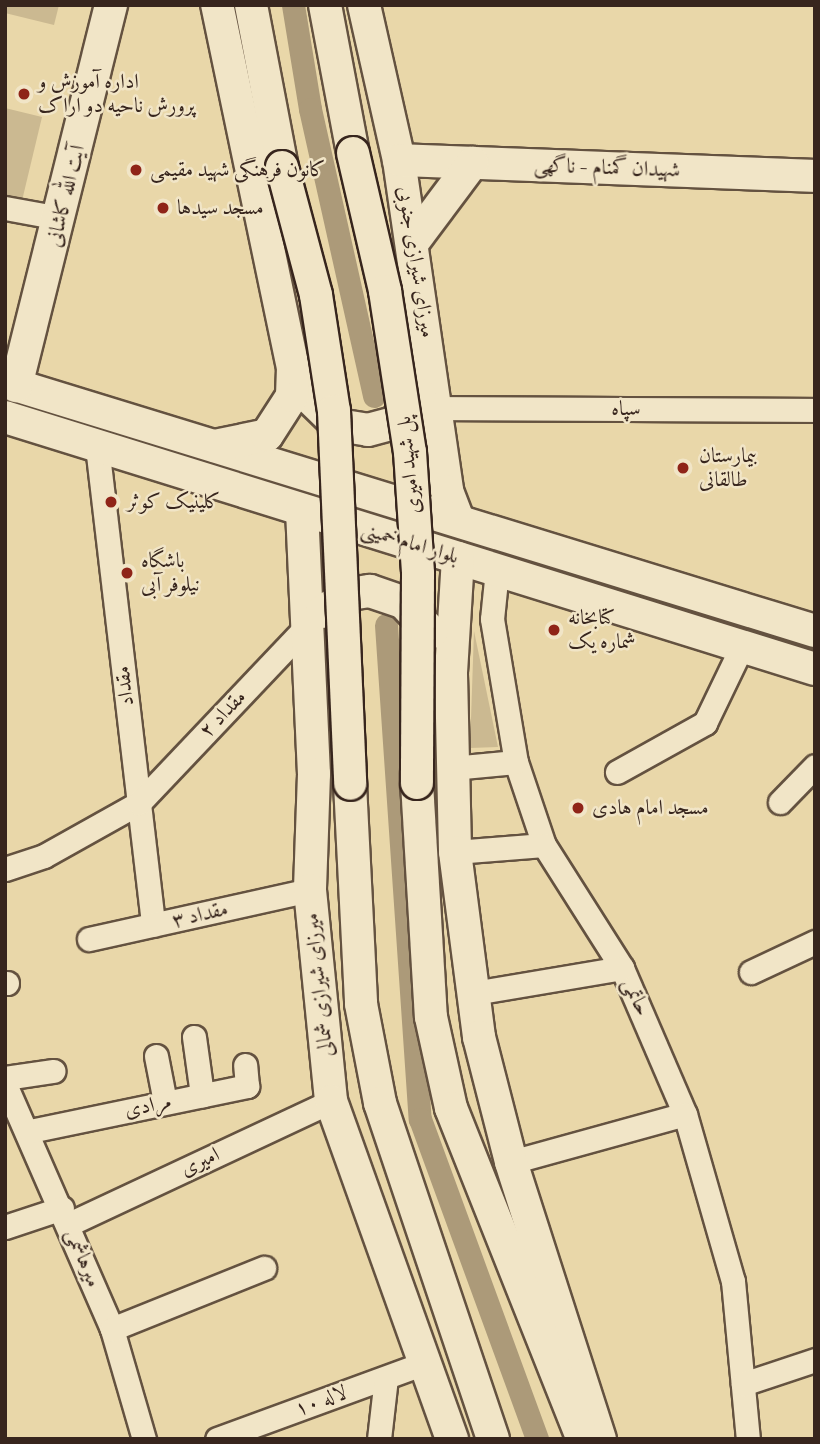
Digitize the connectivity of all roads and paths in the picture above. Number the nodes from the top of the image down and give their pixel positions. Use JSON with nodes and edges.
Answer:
{"nodes":[{"id":1,"x":111,"y":5,"type":"edge"},
{"id":2,"x":217,"y":5,"type":"edge"},
{"id":3,"x":251,"y":5,"type":"edge"},
{"id":4,"x":325,"y":5,"type":"edge"},
{"id":5,"x":364,"y":5,"type":"edge"},
{"id":6,"x":399,"y":160,"type":"junction"},
{"id":7,"x":472,"y":163,"type":"junction"},
{"id":8,"x":815,"y":176,"type":"edge"},
{"id":9,"x":5,"y":208,"type":"edge"},
{"id":10,"x":60,"y":218,"type":"junction"},
{"id":11,"x":413,"y":242,"type":"junction"},
{"id":12,"x":18,"y":339,"type":"edge"},
{"id":13,"x":433,"y":364,"type":"junction"},
{"id":14,"x":293,"y":368,"type":"junction"},
{"id":15,"x":10,"y":384,"type":"edge"},
{"id":16,"x":437,"y":408,"type":"junction"},
{"id":17,"x":815,"y":410,"type":"edge"},
{"id":18,"x":5,"y":417,"type":"edge"},
{"id":19,"x":97,"y":446,"type":"junction"},
{"id":20,"x":209,"y":447,"type":"junction"},
{"id":21,"x":442,"y":450,"type":"junction"},
{"id":22,"x":400,"y":504,"type":"junction"},
{"id":23,"x":302,"y":510,"type":"junction"},
{"id":24,"x":458,"y":520,"type":"junction"},
{"id":25,"x":353,"y":526,"type":"junction"},
{"id":26,"x":458,"y":558,"type":"junction"},
{"id":27,"x":497,"y":570,"type":"junction"},
{"id":28,"x":308,"y":625,"type":"junction"},
{"id":29,"x":815,"y":631,"type":"edge"},
{"id":30,"x":742,"y":646,"type":"junction"},
{"id":31,"x":815,"y":669,"type":"edge"},
{"id":32,"x":451,"y":674,"type":"junction"},
{"id":33,"x":516,"y":762,"type":"junction"},
{"id":34,"x":815,"y":766,"type":"edge"},
{"id":35,"x":452,"y":768,"type":"junction"},
{"id":36,"x":617,"y":772,"type":"dead end"},
{"id":37,"x":780,"y":802,"type":"dead end"},
{"id":38,"x":139,"y":803,"type":"junction"},
{"id":39,"x":544,"y":845,"type":"junction"},
{"id":40,"x":455,"y":852,"type":"junction"},
{"id":41,"x":5,"y":869,"type":"edge"},
{"id":42,"x":310,"y":890,"type":"junction"},
{"id":43,"x":153,"y":925,"type":"junction"},
{"id":44,"x":89,"y":940,"type":"dead end"},
{"id":45,"x":815,"y":942,"type":"edge"},
{"id":46,"x":622,"y":968,"type":"junction"},
{"id":47,"x":751,"y":972,"type":"dead end"},
{"id":48,"x":474,"y":993,"type":"junction"},
{"id":49,"x":194,"y":1037,"type":"dead end"},
{"id":50,"x":156,"y":1056,"type":"dead end"},
{"id":51,"x":245,"y":1065,"type":"dead end"},
{"id":52,"x":53,"y":1071,"type":"dead end"},
{"id":53,"x":5,"y":1078,"type":"edge"},
{"id":54,"x":5,"y":1084,"type":"edge"},
{"id":55,"x":202,"y":1095,"type":"junction"},
{"id":56,"x":331,"y":1101,"type":"junction"},
{"id":57,"x":165,"y":1102,"type":"junction"},
{"id":58,"x":685,"y":1114,"type":"junction"},
{"id":59,"x":30,"y":1130,"type":"junction"},
{"id":60,"x":511,"y":1162,"type":"junction"},
{"id":61,"x":65,"y":1216,"type":"junction"},
{"id":62,"x":5,"y":1227,"type":"edge"},
{"id":63,"x":264,"y":1268,"type":"dead end"},
{"id":64,"x":111,"y":1329,"type":"junction"},
{"id":65,"x":815,"y":1360,"type":"edge"},
{"id":66,"x":425,"y":1363,"type":"junction"},
{"id":67,"x":386,"y":1378,"type":"junction"},
{"id":68,"x":743,"y":1384,"type":"junction"},
{"id":69,"x":144,"y":1439,"type":"edge"},
{"id":70,"x":217,"y":1439,"type":"edge"},
{"id":71,"x":379,"y":1439,"type":"edge"},
{"id":72,"x":452,"y":1439,"type":"edge"},
{"id":73,"x":493,"y":1439,"type":"edge"},
{"id":74,"x":583,"y":1439,"type":"edge"},
{"id":75,"x":600,"y":1439,"type":"edge"},
{"id":76,"x":748,"y":1439,"type":"edge"}],
"edges":[{"from":1,"to":10,"type":"main road","name":"آیت الله کاشانی"},
{"from":2,"to":14,"type":"main road"},
{"from":3,"to":73,"type":"main road","name":"میرزای شیرازی شمالی","bridge":true},
{"from":4,"to":74,"type":"main road","name":"پل شهید امیری","bridge":true},
{"from":5,"to":6,"type":"main road","name":"میرزای شیرازی جنوبی"},
{"from":6,"to":7,"type":"main road","name":"شهیدان گمنام - ناگهی"},
{"from":6,"to":11,"type":"main road","name":"میرزای شیرازی جنوبی"},
{"from":7,"to":8,"type":"main road","name":"شهیدان گمنام - ناگهی"},
{"from":7,"to":11,"type":"main road"},
{"from":9,"to":10,"type":"street"},
{"from":10,"to":12,"type":"main road","name":"آیت الله کاشانی"},
{"from":11,"to":13,"type":"main road","name":"میرزای شیرازی جنوبی"},
{"from":12,"to":15,"type":"main road","name":"آیت الله کاشانی"},
{"from":13,"to":14,"type":"main road"},
{"from":13,"to":16,"type":"main road","name":"میرزای شیرازی جنوبی"},
{"from":14,"to":20,"type":"main road"},
{"from":15,"to":20,"type":"main road","name":"بلوار امام خمینی"},
{"from":16,"to":17,"type":"street","name":"سپاه"},
{"from":16,"to":21,"type":"main road","name":"میرزای شیرازی جنوبی"},
{"from":18,"to":19,"type":"main road","name":"بلوار امام خمینی"},
{"from":19,"to":23,"type":"main road","name":"بلوار امام خمینی"},
{"from":19,"to":38,"type":"street","name":"مقداد"},
{"from":20,"to":22,"type":"main road","name":"بلوار امام خمینی"},
{"from":21,"to":22,"type":"main road"},
{"from":21,"to":24,"type":"main road","name":"میرزای شیرازی جنوبی"},
{"from":22,"to":24,"type":"main road","name":"بلوار امام خمینی"},
{"from":22,"to":25,"type":"main road"},
{"from":23,"to":25,"type":"main road","name":"بلوار امام خمینی"},
{"from":23,"to":28,"type":"main road","name":"میرزای شیرازی شمالی"},
{"from":24,"to":29,"type":"main road","name":"بلوار امام خمینی"},
{"from":25,"to":26,"type":"main road","name":"بلوار امام خمینی"},
{"from":26,"to":27,"type":"main road","name":"بلوار امام خمینی"},
{"from":26,"to":32,"type":"main road"},
{"from":27,"to":30,"type":"main road","name":"بلوار امام خمینی"},
{"from":27,"to":33,"type":"street","name":"حاتمی"},
{"from":28,"to":32,"type":"main road"},
{"from":28,"to":38,"type":"street","name":"مقداد ۲"},
{"from":28,"to":42,"type":"main road","name":"میرزای شیرازی شمالی"},
{"from":30,"to":31,"type":"main road","name":"بلوار امام خمینی"},
{"from":30,"to":36,"type":"street"},
{"from":32,"to":35,"type":"main road"},
{"from":33,"to":35,"type":"street"},
{"from":33,"to":39,"type":"street","name":"حاتمی"},
{"from":34,"to":37,"type":"street"},
{"from":35,"to":40,"type":"main road"},
{"from":38,"to":41,"type":"street","name":"مقداد ۲"},
{"from":38,"to":43,"type":"street","name":"مقداد"},
{"from":39,"to":40,"type":"street"},
{"from":39,"to":46,"type":"street","name":"حاتمی"},
{"from":40,"to":48,"type":"main road"},
{"from":42,"to":43,"type":"street","name":"مقداد ۳"},
{"from":42,"to":56,"type":"main road","name":"میرزای شیرازی شمالی"},
{"from":43,"to":44,"type":"street","name":"مقداد ۳"},
{"from":45,"to":47,"type":"street"},
{"from":46,"to":48,"type":"street"},
{"from":46,"to":58,"type":"street","name":"حاتمی"},
{"from":48,"to":60,"type":"main road"},
{"from":49,"to":55,"type":"street"},
{"from":50,"to":57,"type":"street"},
{"from":51,"to":55,"type":"street","name":"مرادی"},
{"from":52,"to":53,"type":"street"},
{"from":54,"to":59,"type":"street","name":"میرهاشمی"},
{"from":55,"to":57,"type":"street","name":"مرادی"},
{"from":56,"to":61,"type":"street","name":"امیری"},
{"from":56,"to":66,"type":"main road","name":"میرزای شیرازی شمالی"},
{"from":57,"to":59,"type":"street","name":"مرادی"},
{"from":58,"to":60,"type":"street"},
{"from":58,"to":68,"type":"street","name":"حاتمی"},
{"from":59,"to":61,"type":"street","name":"میرهاشمی"},
{"from":60,"to":75,"type":"main road"},
{"from":61,"to":62,"type":"street","name":"امیری"},
{"from":61,"to":64,"type":"street","name":"میرهاشمی"},
{"from":63,"to":64,"type":"street"},
{"from":64,"to":69,"type":"street","name":"میرهاشمی"},
{"from":65,"to":68,"type":"street"},
{"from":66,"to":67,"type":"street","name":"لاله ۱۰"},
{"from":66,"to":72,"type":"main road","name":"میرزای شیرازی شمالی"},
{"from":67,"to":70,"type":"street","name":"لاله ۱۰"},
{"from":67,"to":71,"type":"street"},
{"from":68,"to":76,"type":"street","name":"حاتمی"}]}
